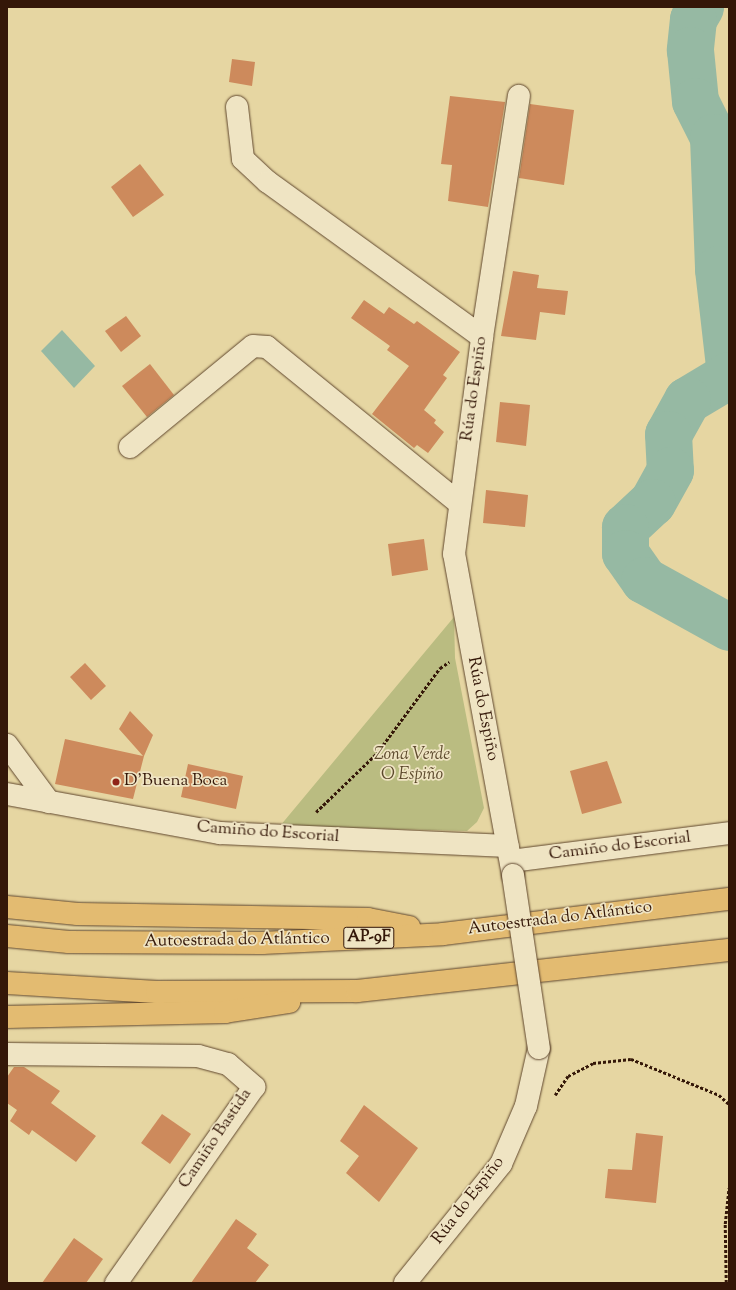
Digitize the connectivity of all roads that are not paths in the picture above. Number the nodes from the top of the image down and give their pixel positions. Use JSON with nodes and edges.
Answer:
{"nodes":[{"id":1,"x":519,"y":96,"type":"dead end"},
{"id":2,"x":236,"y":107,"type":"dead end"},
{"id":3,"x":482,"y":337,"type":"junction"},
{"id":4,"x":130,"y":447,"type":"dead end"},
{"id":5,"x":459,"y":503,"type":"junction"},
{"id":6,"x":7,"y":745,"type":"edge"},
{"id":7,"x":7,"y":794,"type":"edge"},
{"id":8,"x":49,"y":802,"type":"junction"},
{"id":9,"x":729,"y":833,"type":"edge"},
{"id":10,"x":510,"y":861,"type":"junction"},
{"id":11,"x":729,"y":899,"type":"edge"},
{"id":12,"x":7,"y":907,"type":"edge"},
{"id":13,"x":443,"y":934,"type":"junction"},
{"id":14,"x":7,"y":936,"type":"edge"},
{"id":15,"x":729,"y":950,"type":"edge"},
{"id":16,"x":7,"y":983,"type":"edge"},
{"id":17,"x":356,"y":991,"type":"junction"},
{"id":18,"x":7,"y":1017,"type":"edge"},
{"id":19,"x":7,"y":1054,"type":"edge"},
{"id":20,"x":116,"y":1283,"type":"edge"},
{"id":21,"x":405,"y":1283,"type":"edge"}],
"edges":[{"from":1,"to":3,"type":"street","name":"Rúa do Espiño"},
{"from":2,"to":3,"type":"street"},
{"from":3,"to":5,"type":"street","name":"Rúa do Espiño"},
{"from":4,"to":5,"type":"street"},
{"from":5,"to":10,"type":"street","name":"Rúa do Espiño"},
{"from":6,"to":8,"type":"street"},
{"from":7,"to":8,"type":"street","name":"Camiño do Escorial"},
{"from":8,"to":10,"type":"street","name":"Camiño do Escorial"},
{"from":9,"to":10,"type":"street","name":"Camiño do Escorial"},
{"from":10,"to":21,"type":"street","name":"Rúa do Espiño","bridge":true},
{"from":11,"to":13,"type":"highway","name":"Autoestrada do Atlántico","number":"AP-9F"},
{"from":12,"to":13,"type":"highway"},
{"from":13,"to":14,"type":"highway","name":"Autoestrada do Atlántico","number":"AP-9F"},
{"from":15,"to":17,"type":"highway"},
{"from":16,"to":17,"type":"highway"},
{"from":17,"to":18,"type":"highway"},
{"from":19,"to":20,"type":"street","name":"Camiño Bastida"}]}
